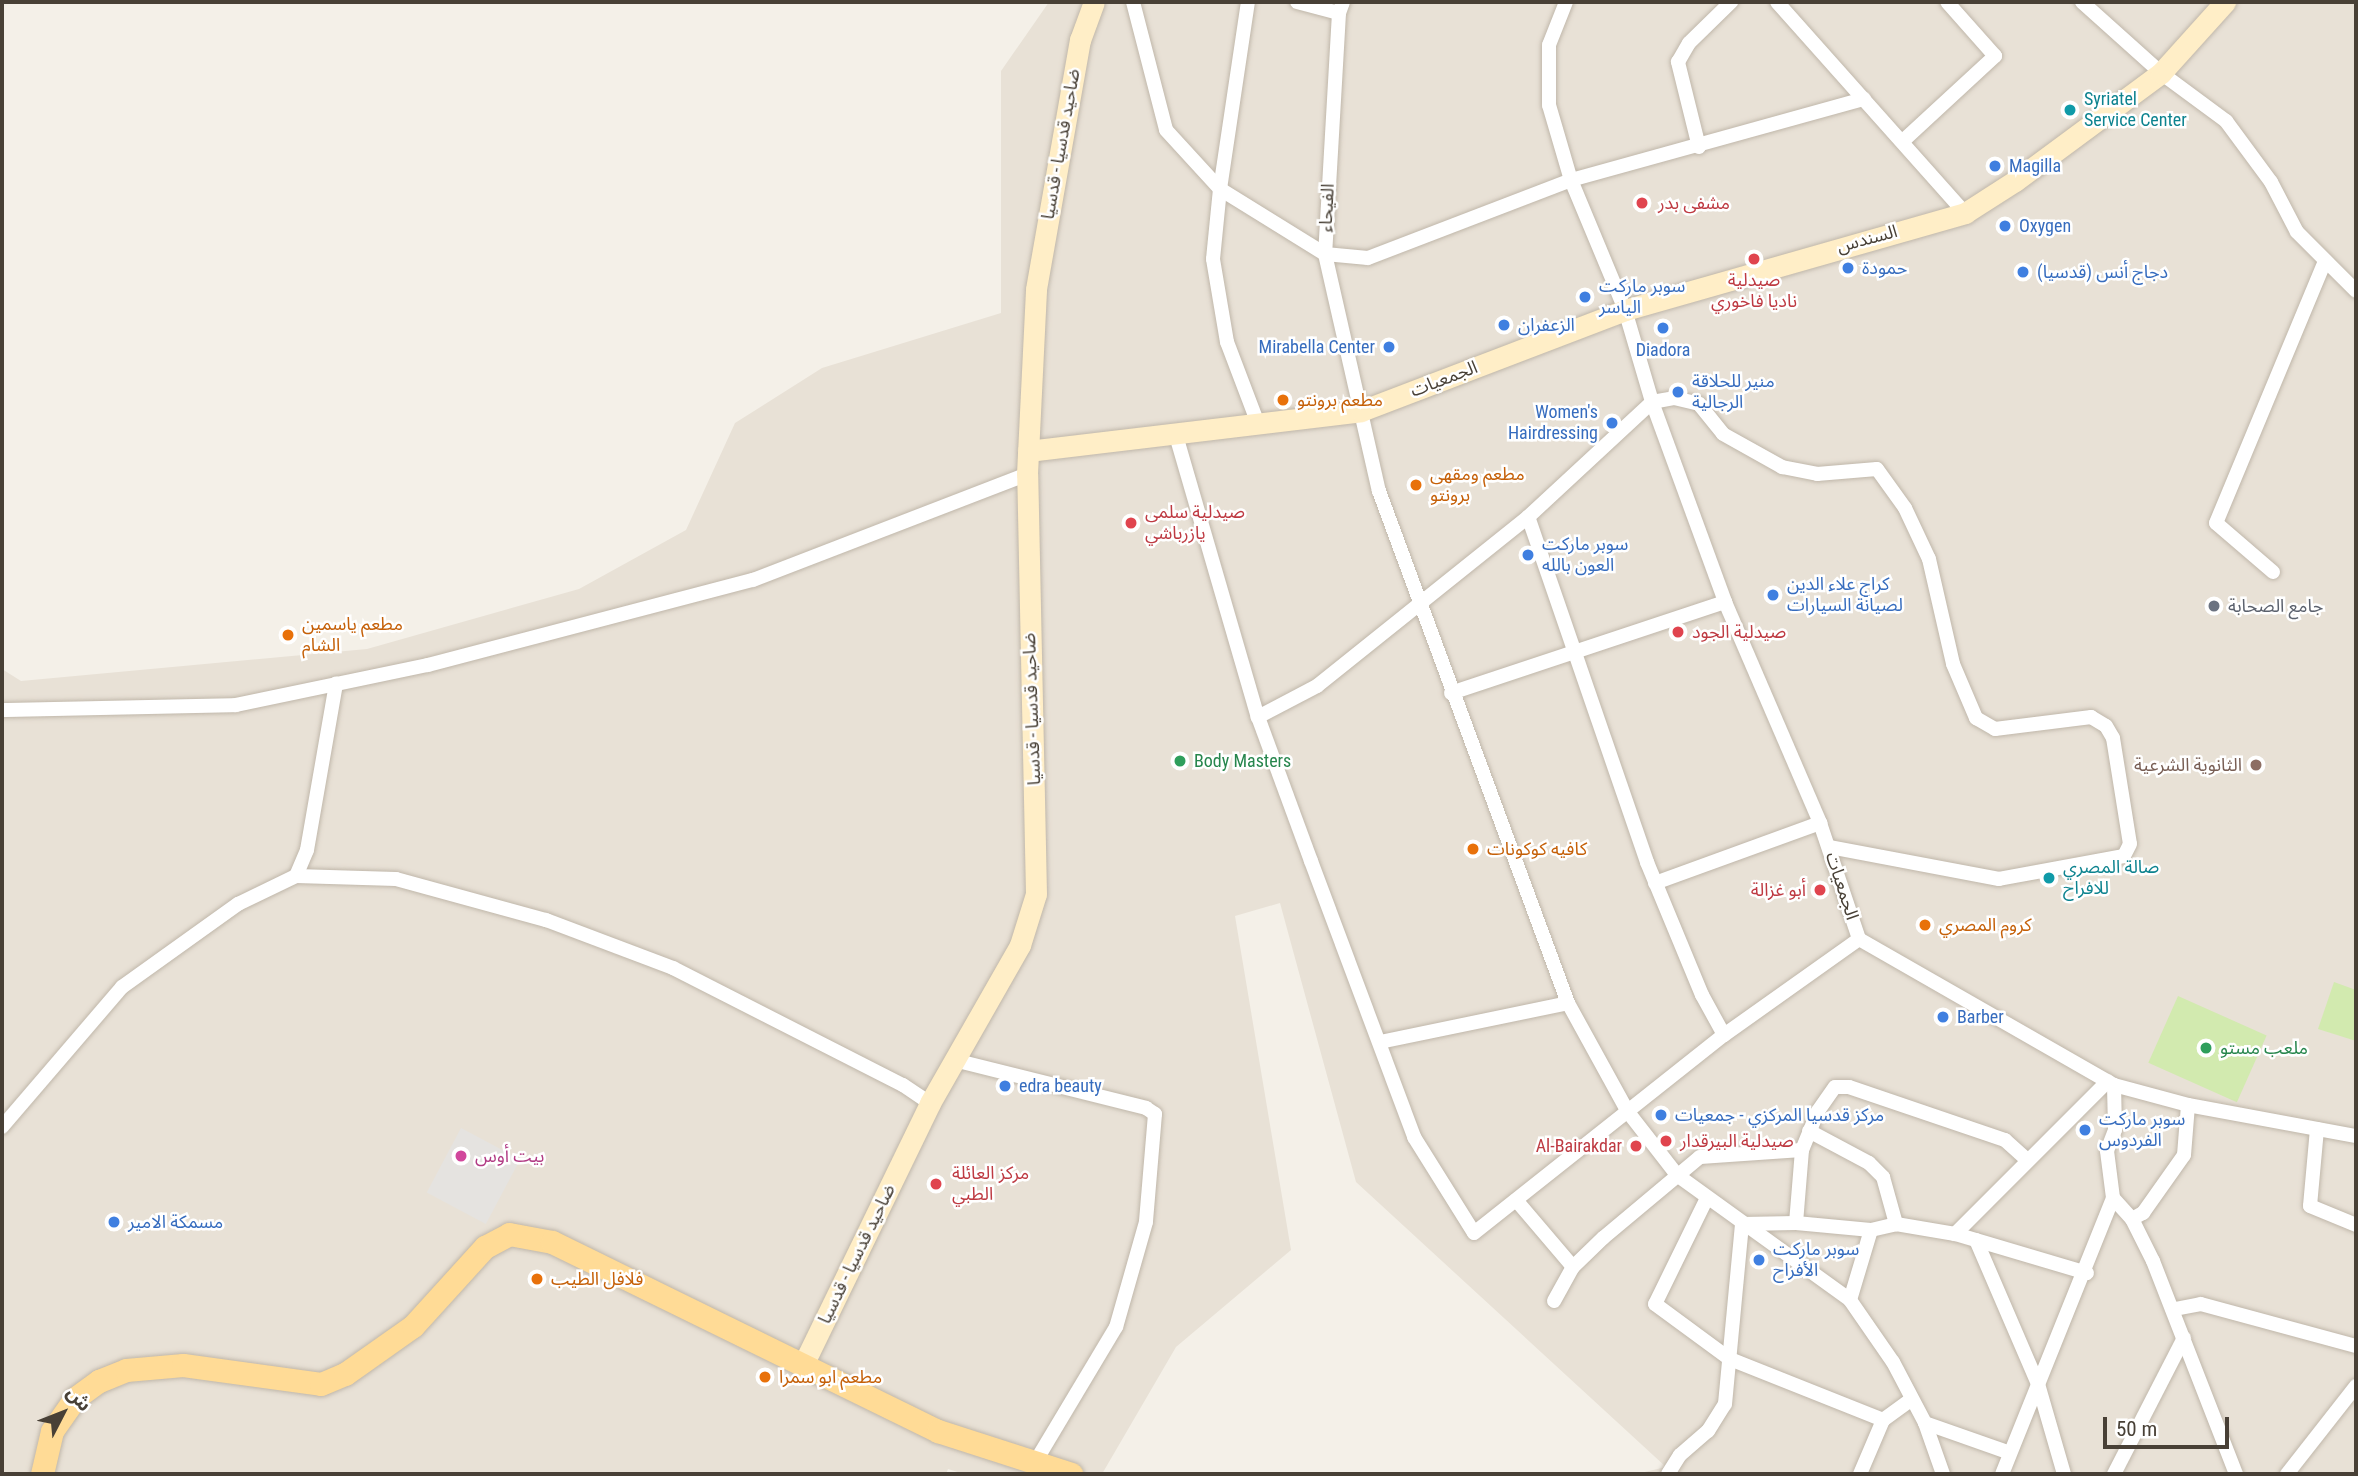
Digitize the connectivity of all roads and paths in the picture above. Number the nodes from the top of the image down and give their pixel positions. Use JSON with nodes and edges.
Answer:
{"nodes":[{"id":1,"x":1094,"y":2,"type":"edge"},
{"id":2,"x":1133,"y":2,"type":"edge"},
{"id":3,"x":1248,"y":2,"type":"edge"},
{"id":4,"x":1297,"y":2,"type":"edge"},
{"id":5,"x":1566,"y":2,"type":"edge"},
{"id":6,"x":1731,"y":2,"type":"edge"},
{"id":7,"x":1777,"y":2,"type":"edge"},
{"id":8,"x":1947,"y":2,"type":"edge"},
{"id":9,"x":2082,"y":2,"type":"edge"},
{"id":10,"x":2225,"y":2,"type":"edge"},
{"id":11,"x":1341,"y":8,"type":"edge"},
{"id":12,"x":2161,"y":73,"type":"junction"},
{"id":13,"x":1864,"y":99,"type":"junction"},
{"id":14,"x":1904,"y":140,"type":"junction"},
{"id":15,"x":1699,"y":147,"type":"junction"},
{"id":16,"x":1571,"y":180,"type":"junction"},
{"id":17,"x":1220,"y":189,"type":"junction"},
{"id":18,"x":1965,"y":213,"type":"junction"},
{"id":19,"x":1325,"y":254,"type":"junction"},
{"id":20,"x":2325,"y":261,"type":"junction"},
{"id":21,"x":2356,"y":291,"type":"edge"},
{"id":22,"x":1625,"y":310,"type":"junction"},
{"id":23,"x":1653,"y":402,"type":"junction"},
{"id":24,"x":1362,"y":411,"type":"junction"},
{"id":25,"x":1257,"y":421,"type":"junction"},
{"id":26,"x":1175,"y":432,"type":"junction"},
{"id":27,"x":1028,"y":451,"type":"junction"},
{"id":28,"x":1027,"y":474,"type":"junction"},
{"id":29,"x":1528,"y":517,"type":"junction"},
{"id":30,"x":2273,"y":572,"type":"dead end"},
{"id":31,"x":1725,"y":601,"type":"junction"},
{"id":32,"x":1420,"y":603,"type":"junction"},
{"id":33,"x":1576,"y":655,"type":"junction"},
{"id":34,"x":336,"y":684,"type":"junction"},
{"id":35,"x":1451,"y":693,"type":"junction"},
{"id":36,"x":2,"y":710,"type":"edge"},
{"id":37,"x":1258,"y":718,"type":"junction"},
{"id":38,"x":1820,"y":823,"type":"junction"},
{"id":39,"x":1829,"y":847,"type":"junction"},
{"id":40,"x":296,"y":876,"type":"junction"},
{"id":41,"x":1655,"y":883,"type":"junction"},
{"id":42,"x":1859,"y":939,"type":"junction"},
{"id":43,"x":1568,"y":1003,"type":"junction"},
{"id":44,"x":1724,"y":1035,"type":"junction"},
{"id":45,"x":1380,"y":1042,"type":"junction"},
{"id":46,"x":954,"y":1060,"type":"junction"},
{"id":47,"x":2111,"y":1083,"type":"junction"},
{"id":48,"x":930,"y":1103,"type":"junction"},
{"id":49,"x":2188,"y":1105,"type":"junction"},
{"id":50,"x":1628,"y":1112,"type":"junction"},
{"id":51,"x":2,"y":1127,"type":"edge"},
{"id":52,"x":2317,"y":1129,"type":"junction"},
{"id":53,"x":1809,"y":1130,"type":"junction"},
{"id":54,"x":2356,"y":1136,"type":"edge"},
{"id":55,"x":1802,"y":1150,"type":"junction"},
{"id":56,"x":2026,"y":1159,"type":"junction"},
{"id":57,"x":1677,"y":1175,"type":"junction"},
{"id":58,"x":1707,"y":1198,"type":"junction"},
{"id":59,"x":2113,"y":1198,"type":"junction"},
{"id":60,"x":1516,"y":1200,"type":"junction"},
{"id":61,"x":2132,"y":1219,"type":"junction"},
{"id":62,"x":1796,"y":1223,"type":"junction"},
{"id":63,"x":1742,"y":1224,"type":"junction"},
{"id":64,"x":1896,"y":1224,"type":"junction"},
{"id":65,"x":2356,"y":1225,"type":"edge"},
{"id":66,"x":1871,"y":1230,"type":"junction"},
{"id":67,"x":1955,"y":1234,"type":"junction"},
{"id":68,"x":1976,"y":1240,"type":"junction"},
{"id":69,"x":1573,"y":1267,"type":"junction"},
{"id":70,"x":2087,"y":1273,"type":"junction"},
{"id":71,"x":1850,"y":1300,"type":"junction"},
{"id":72,"x":1553,"y":1301,"type":"dead end"},
{"id":73,"x":2175,"y":1309,"type":"junction"},
{"id":74,"x":2184,"y":1338,"type":"junction"},
{"id":75,"x":2356,"y":1346,"type":"edge"},
{"id":76,"x":1730,"y":1359,"type":"junction"},
{"id":77,"x":802,"y":1367,"type":"junction"},
{"id":78,"x":2038,"y":1384,"type":"junction"},
{"id":79,"x":2356,"y":1386,"type":"edge"},
{"id":80,"x":1911,"y":1400,"type":"junction"},
{"id":81,"x":1883,"y":1420,"type":"junction"},
{"id":82,"x":1925,"y":1423,"type":"junction"},
{"id":83,"x":2010,"y":1453,"type":"junction"},
{"id":84,"x":1034,"y":1464,"type":"junction"},
{"id":85,"x":42,"y":1474,"type":"edge"},
{"id":86,"x":1071,"y":1474,"type":"edge"},
{"id":87,"x":1668,"y":1474,"type":"edge"},
{"id":88,"x":1860,"y":1474,"type":"edge"},
{"id":89,"x":1943,"y":1474,"type":"edge"},
{"id":90,"x":2002,"y":1474,"type":"edge"},
{"id":91,"x":2064,"y":1474,"type":"edge"},
{"id":92,"x":2114,"y":1474,"type":"edge"},
{"id":93,"x":2236,"y":1474,"type":"edge"},
{"id":94,"x":2287,"y":1474,"type":"edge"}],
"edges":[{"from":1,"to":27,"type":"main road","name":"ضاحيد قدسيا - قدسيا"},
{"from":2,"to":17,"type":"street"},
{"from":3,"to":17,"type":"street"},
{"from":4,"to":11,"type":"street"},
{"from":5,"to":16,"type":"street"},
{"from":6,"to":15,"type":"street"},
{"from":7,"to":13,"type":"street"},
{"from":8,"to":14,"type":"street"},
{"from":9,"to":12,"type":"street"},
{"from":10,"to":12,"type":"main road","name":"السندس"},
{"from":11,"to":19,"type":"street","name":"الفيحاء"},
{"from":12,"to":18,"type":"main road","name":"السندس"},
{"from":12,"to":20,"type":"street"},
{"from":13,"to":14,"type":"street"},
{"from":13,"to":15,"type":"street"},
{"from":14,"to":18,"type":"street"},
{"from":15,"to":16,"type":"street"},
{"from":16,"to":19,"type":"street"},
{"from":16,"to":22,"type":"street"},
{"from":17,"to":19,"type":"street"},
{"from":17,"to":25,"type":"street"},
{"from":18,"to":22,"type":"main road","name":"السندس"},
{"from":19,"to":24,"type":"street","name":"الفيحاء"},
{"from":20,"to":21,"type":"street"},
{"from":20,"to":30,"type":"street"},
{"from":22,"to":23,"type":"street","name":"الجمعيات"},
{"from":22,"to":24,"type":"main road","name":"الجمعيات"},
{"from":23,"to":29,"type":"street"},
{"from":23,"to":31,"type":"street","name":"الجمعيات"},
{"from":23,"to":39,"type":"street"},
{"from":24,"to":25,"type":"main road","name":"الجمعيات"},
{"from":24,"to":32,"type":"street"},
{"from":25,"to":26,"type":"main road","name":"الجمعيات"},
{"from":26,"to":27,"type":"main road","name":"الجمعيات"},
{"from":26,"to":37,"type":"street"},
{"from":27,"to":28,"type":"main road","name":"ضاحيد قدسيا - قدسيا"},
{"from":28,"to":34,"type":"street"},
{"from":28,"to":46,"type":"main road","name":"ضاحيد قدسيا - قدسيا"},
{"from":29,"to":32,"type":"street"},
{"from":29,"to":33,"type":"street"},
{"from":31,"to":33,"type":"street"},
{"from":31,"to":38,"type":"street","name":"الجمعيات"},
{"from":32,"to":35,"type":"street"},
{"from":32,"to":37,"type":"street"},
{"from":33,"to":35,"type":"street"},
{"from":33,"to":41,"type":"street"},
{"from":34,"to":36,"type":"street"},
{"from":34,"to":40,"type":"street"},
{"from":35,"to":43,"type":"street"},
{"from":37,"to":45,"type":"street"},
{"from":38,"to":39,"type":"street","name":"الجمعيات"},
{"from":38,"to":41,"type":"street"},
{"from":39,"to":42,"type":"street","name":"الجمعيات"},
{"from":40,"to":48,"type":"street"},
{"from":40,"to":51,"type":"street"},
{"from":41,"to":44,"type":"street"},
{"from":42,"to":44,"type":"street"},
{"from":42,"to":47,"type":"street","name":"الجمعيات"},
{"from":43,"to":45,"type":"street"},
{"from":43,"to":50,"type":"street"},
{"from":44,"to":50,"type":"street"},
{"from":45,"to":60,"type":"street"},
{"from":46,"to":48,"type":"main road","name":"ضاحيد قدسيا - قدسيا"},
{"from":46,"to":84,"type":"street"},
{"from":47,"to":49,"type":"street","name":"الجمعيات"},
{"from":47,"to":56,"type":"street"},
{"from":47,"to":59,"type":"street"},
{"from":48,"to":77,"type":"main road","name":"ضاحيد قدسيا - قدسيا"},
{"from":49,"to":52,"type":"street","name":"الجمعيات"},
{"from":49,"to":61,"type":"street"},
{"from":50,"to":57,"type":"street"},
{"from":50,"to":60,"type":"street"},
{"from":52,"to":54,"type":"street","name":"الجمعيات"},
{"from":52,"to":65,"type":"street"},
{"from":53,"to":55,"type":"street"},
{"from":53,"to":56,"type":"street"},
{"from":53,"to":64,"type":"street"},
{"from":55,"to":57,"type":"street"},
{"from":55,"to":62,"type":"street"},
{"from":56,"to":67,"type":"street"},
{"from":57,"to":58,"type":"street"},
{"from":57,"to":69,"type":"street"},
{"from":58,"to":63,"type":"street"},
{"from":58,"to":76,"type":"street"},
{"from":59,"to":61,"type":"street"},
{"from":59,"to":70,"type":"street"},
{"from":60,"to":69,"type":"street"},
{"from":61,"to":73,"type":"street"},
{"from":62,"to":63,"type":"street"},
{"from":62,"to":66,"type":"street"},
{"from":63,"to":71,"type":"street"},
{"from":63,"to":76,"type":"street"},
{"from":64,"to":66,"type":"street"},
{"from":64,"to":67,"type":"street"},
{"from":66,"to":71,"type":"street"},
{"from":67,"to":68,"type":"street"},
{"from":68,"to":70,"type":"street"},
{"from":68,"to":78,"type":"street"},
{"from":69,"to":72,"type":"street"},
{"from":70,"to":78,"type":"street"},
{"from":71,"to":80,"type":"street"},
{"from":73,"to":74,"type":"street"},
{"from":73,"to":75,"type":"street"},
{"from":74,"to":92,"type":"street"},
{"from":74,"to":93,"type":"street"},
{"from":76,"to":81,"type":"street"},
{"from":76,"to":87,"type":"street"},
{"from":77,"to":84,"type":"main road"},
{"from":77,"to":85,"type":"main road"},
{"from":78,"to":83,"type":"street"},
{"from":78,"to":91,"type":"street"},
{"from":79,"to":94,"type":"street"},
{"from":80,"to":81,"type":"street"},
{"from":80,"to":82,"type":"street"},
{"from":81,"to":88,"type":"street"},
{"from":82,"to":83,"type":"street"},
{"from":82,"to":89,"type":"street"},
{"from":83,"to":90,"type":"street"},
{"from":84,"to":86,"type":"main road"}]}
